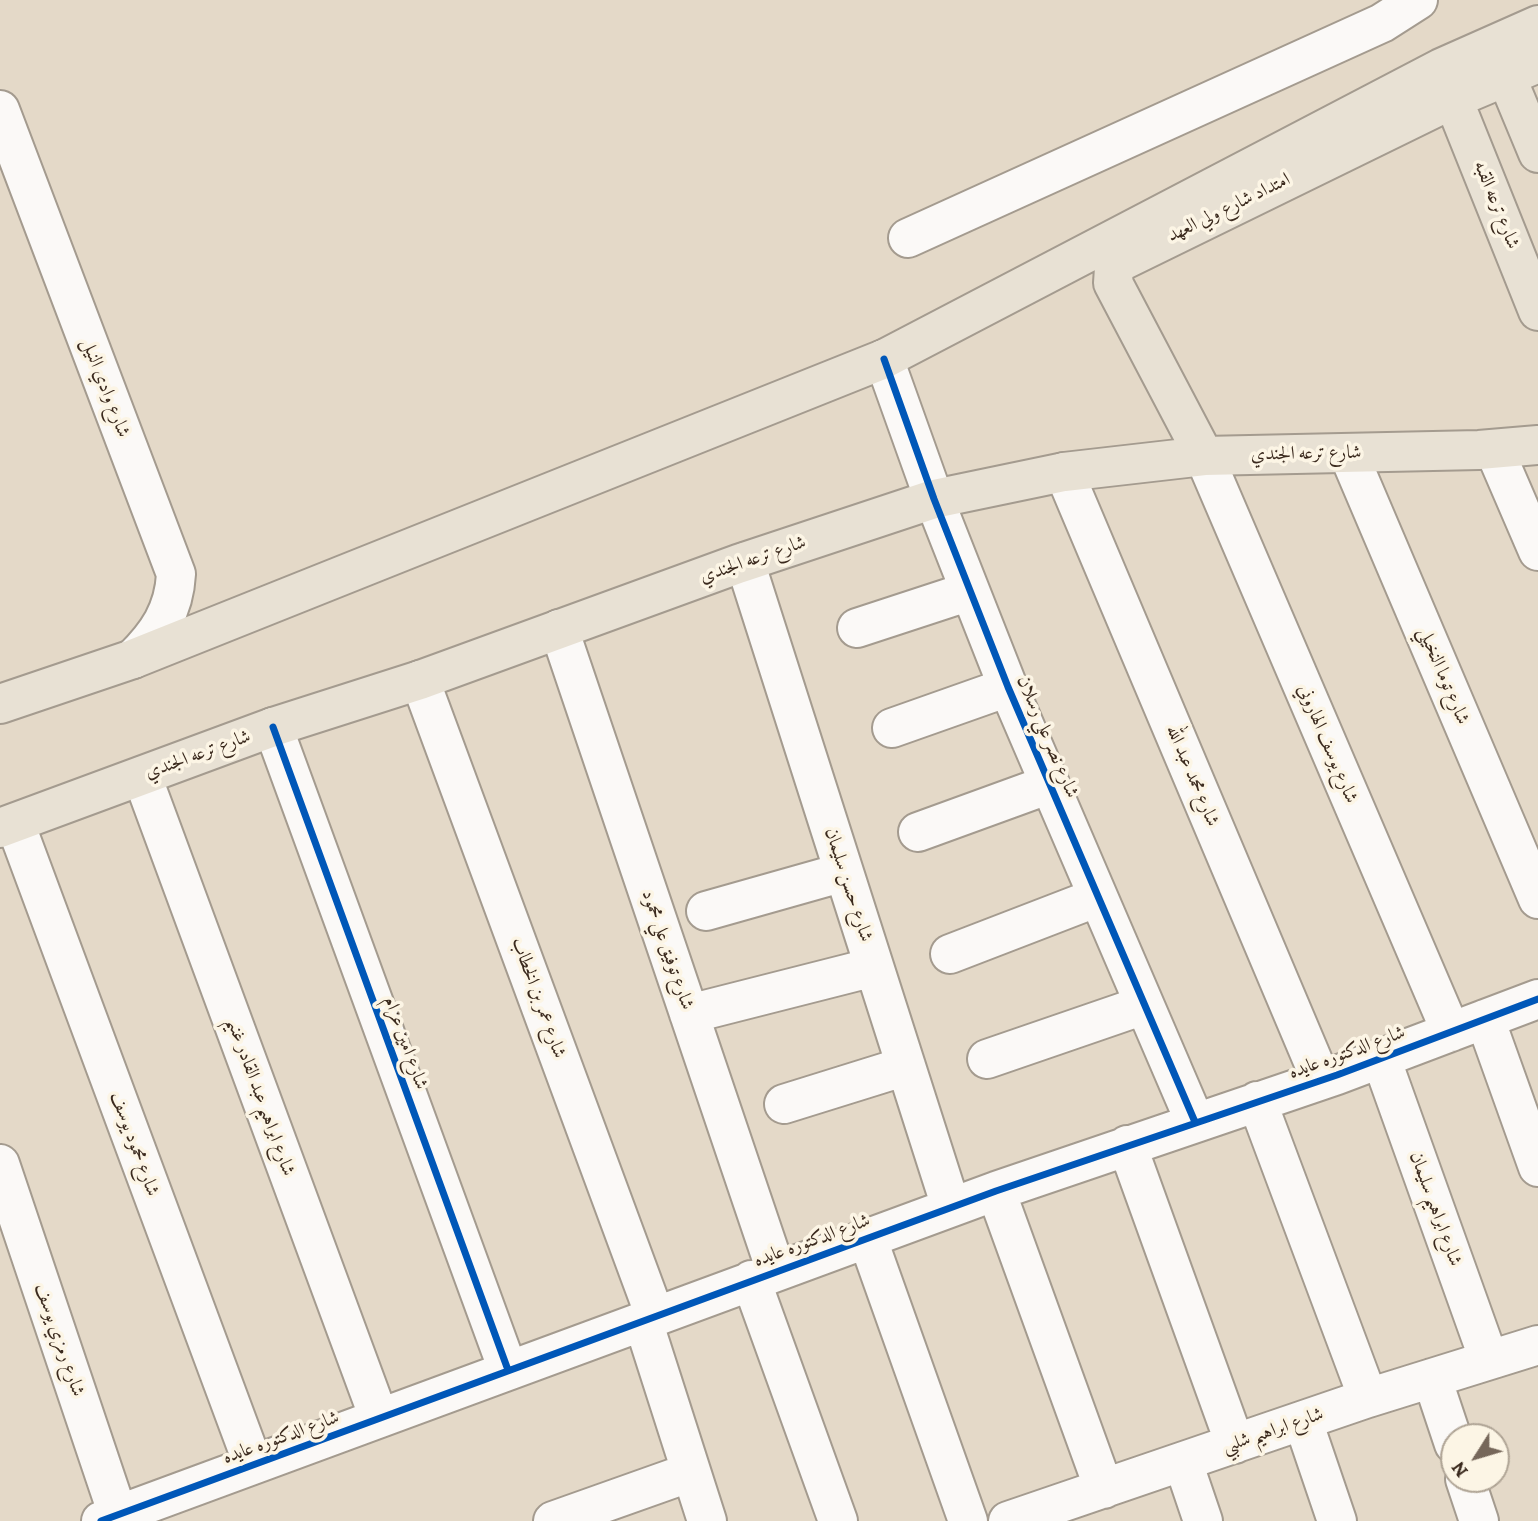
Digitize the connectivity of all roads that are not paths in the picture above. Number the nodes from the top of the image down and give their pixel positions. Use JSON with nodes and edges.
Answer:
{"nodes":[{"id":1,"x":1418,"y":0,"type":"edge"},
{"id":2,"x":1379,"y":11,"type":"edge"},
{"id":3,"x":1538,"y":25,"type":"edge"},
{"id":4,"x":1522,"y":70,"type":"edge"},
{"id":5,"x":1447,"y":84,"type":"junction"},
{"id":6,"x":0,"y":110,"type":"edge"},
{"id":7,"x":1538,"y":153,"type":"edge"},
{"id":8,"x":908,"y":238,"type":"dead end"},
{"id":9,"x":1103,"y":259,"type":"junction"},
{"id":10,"x":1538,"y":312,"type":"edge"},
{"id":11,"x":884,"y":359,"type":"junction"},
{"id":12,"x":1538,"y":445,"type":"edge"},
{"id":13,"x":1494,"y":449,"type":"junction"},
{"id":14,"x":1348,"y":453,"type":"junction"},
{"id":15,"x":1204,"y":456,"type":"junction"},
{"id":16,"x":1064,"y":472,"type":"junction"},
{"id":17,"x":934,"y":499,"type":"junction"},
{"id":18,"x":1538,"y":551,"type":"edge"},
{"id":19,"x":745,"y":562,"type":"junction"},
{"id":20,"x":970,"y":591,"type":"junction"},
{"id":21,"x":857,"y":628,"type":"dead end"},
{"id":22,"x":559,"y":629,"type":"junction"},
{"id":23,"x":133,"y":659,"type":"junction"},
{"id":24,"x":420,"y":680,"type":"junction"},
{"id":25,"x":1008,"y":687,"type":"junction"},
{"id":26,"x":0,"y":704,"type":"edge"},
{"id":27,"x":273,"y":727,"type":"junction"},
{"id":28,"x":892,"y":728,"type":"dead end"},
{"id":29,"x":142,"y":776,"type":"junction"},
{"id":30,"x":1050,"y":784,"type":"junction"},
{"id":31,"x":5,"y":826,"type":"edge"},
{"id":32,"x":918,"y":832,"type":"dead end"},
{"id":33,"x":844,"y":872,"type":"junction"},
{"id":34,"x":1098,"y":897,"type":"junction"},
{"id":35,"x":1538,"y":899,"type":"edge"},
{"id":36,"x":706,"y":911,"type":"dead end"},
{"id":37,"x":950,"y":954,"type":"dead end"},
{"id":38,"x":874,"y":967,"type":"junction"},
{"id":39,"x":1538,"y":999,"type":"edge"},
{"id":40,"x":1144,"y":1005,"type":"junction"},
{"id":41,"x":689,"y":1014,"type":"junction"},
{"id":42,"x":1468,"y":1025,"type":"junction"},
{"id":43,"x":1381,"y":1058,"type":"junction"},
{"id":44,"x":987,"y":1059,"type":"dead end"},
{"id":45,"x":906,"y":1066,"type":"junction"},
{"id":46,"x":1321,"y":1080,"type":"junction"},
{"id":47,"x":1257,"y":1101,"type":"junction"},
{"id":48,"x":784,"y":1104,"type":"dead end"},
{"id":49,"x":1195,"y":1122,"type":"junction"},
{"id":50,"x":1127,"y":1145,"type":"junction"},
{"id":51,"x":0,"y":1164,"type":"edge"},
{"id":52,"x":1538,"y":1167,"type":"edge"},
{"id":53,"x":996,"y":1191,"type":"junction"},
{"id":54,"x":951,"y":1207,"type":"junction"},
{"id":55,"x":867,"y":1237,"type":"junction"},
{"id":56,"x":764,"y":1276,"type":"junction"},
{"id":57,"x":649,"y":1318,"type":"junction"},
{"id":58,"x":1538,"y":1347,"type":"edge"},
{"id":59,"x":1489,"y":1360,"type":"junction"},
{"id":60,"x":509,"y":1370,"type":"junction"},
{"id":61,"x":1432,"y":1378,"type":"junction"},
{"id":62,"x":1368,"y":1398,"type":"junction"},
{"id":63,"x":379,"y":1418,"type":"junction"},
{"id":64,"x":1303,"y":1420,"type":"junction"},
{"id":65,"x":1447,"y":1423,"type":"edge"},
{"id":66,"x":1235,"y":1444,"type":"junction"},
{"id":67,"x":1183,"y":1462,"type":"junction"},
{"id":68,"x":253,"y":1464,"type":"junction"},
{"id":69,"x":691,"y":1472,"type":"junction"},
{"id":70,"x":1104,"y":1489,"type":"junction"},
{"id":71,"x":1470,"y":1493,"type":"edge"},
{"id":72,"x":1068,"y":1511,"type":"edge"},
{"id":73,"x":109,"y":1518,"type":"edge"},
{"id":74,"x":554,"y":1521,"type":"edge"},
{"id":75,"x":707,"y":1521,"type":"edge"},
{"id":76,"x":838,"y":1521,"type":"edge"},
{"id":77,"x":968,"y":1521,"type":"edge"},
{"id":78,"x":1008,"y":1521,"type":"edge"},
{"id":79,"x":1203,"y":1521,"type":"edge"},
{"id":80,"x":1338,"y":1521,"type":"edge"},
{"id":81,"x":1479,"y":1521,"type":"edge"}],
"edges":[{"from":1,"to":2,"type":"street"},
{"from":2,"to":8,"type":"street"},
{"from":3,"to":5,"type":"main road"},
{"from":4,"to":5,"type":"main road"},
{"from":4,"to":7,"type":"main road"},
{"from":5,"to":9,"type":"main road"},
{"from":5,"to":10,"type":"main road","name":"شارع ترعه القبه"},
{"from":6,"to":23,"type":"street","name":"شارع وادي النيل"},
{"from":9,"to":11,"type":"main road"},
{"from":9,"to":15,"type":"main road"},
{"from":11,"to":17,"type":"street","name":"شارع نصر علي رسلان"},
{"from":11,"to":23,"type":"main road"},
{"from":12,"to":13,"type":"main road","name":"شارع ترعه الجندي"},
{"from":13,"to":14,"type":"main road","name":"شارع ترعه الجندي"},
{"from":13,"to":18,"type":"street"},
{"from":14,"to":15,"type":"main road","name":"شارع ترعه الجندي"},
{"from":14,"to":35,"type":"street","name":"شارع توما النخيلي"},
{"from":15,"to":16,"type":"main road","name":"شارع ترعه الجندي"},
{"from":15,"to":42,"type":"street","name":"شارع يوسف الهاروني"},
{"from":16,"to":17,"type":"main road","name":"شارع ترعه الجندي"},
{"from":16,"to":46,"type":"street","name":"شارع محمد عبد الله"},
{"from":17,"to":19,"type":"main road","name":"شارع ترعه الجندي"},
{"from":17,"to":20,"type":"street","name":"شارع نصر علي رسلان"},
{"from":19,"to":22,"type":"main road","name":"شارع ترعه الجندي"},
{"from":19,"to":33,"type":"street","name":"شارع حسن سليمان"},
{"from":20,"to":21,"type":"street"},
{"from":20,"to":25,"type":"street","name":"شارع نصر علي رسلان"},
{"from":22,"to":24,"type":"main road","name":"شارع ترعه الجندي"},
{"from":22,"to":41,"type":"street","name":"شارع توفيق علي محمود"},
{"from":23,"to":26,"type":"main road"},
{"from":24,"to":27,"type":"main road","name":"شارع ترعه الجندي"},
{"from":24,"to":57,"type":"street","name":"شارع عمر بن الخطاب"},
{"from":25,"to":28,"type":"street"},
{"from":25,"to":30,"type":"street","name":"شارع نصر علي رسلان"},
{"from":27,"to":29,"type":"main road","name":"شارع ترعه الجندي"},
{"from":27,"to":60,"type":"street","name":"شارع امين عزام"},
{"from":29,"to":31,"type":"main road","name":"شارع ترعه الجندي"},
{"from":29,"to":63,"type":"street","name":"شارع ابراهيم عبد القادر غنيم"},
{"from":30,"to":32,"type":"street"},
{"from":30,"to":34,"type":"street","name":"شارع نصر علي رسلان"},
{"from":31,"to":68,"type":"street","name":"شارع محمود يوسف"},
{"from":33,"to":36,"type":"street"},
{"from":33,"to":38,"type":"street","name":"شارع حسن سليمان"},
{"from":34,"to":37,"type":"street"},
{"from":34,"to":40,"type":"street","name":"شارع نصر علي رسلان"},
{"from":38,"to":41,"type":"street"},
{"from":38,"to":45,"type":"street","name":"شارع حسن سليمان"},
{"from":39,"to":42,"type":"street","name":"شارع الدكتوره عايده"},
{"from":40,"to":44,"type":"street"},
{"from":40,"to":49,"type":"street","name":"شارع نصر علي رسلان"},
{"from":41,"to":56,"type":"street","name":"شارع توفيق علي محمود"},
{"from":42,"to":43,"type":"street","name":"شارع الدكتوره عايده"},
{"from":42,"to":52,"type":"street","name":"شارع يوسف الهاروني"},
{"from":43,"to":46,"type":"street","name":"شارع الدكتوره عايده"},
{"from":43,"to":59,"type":"street","name":"شارع ابراهيم سليمان"},
{"from":45,"to":48,"type":"street"},
{"from":45,"to":54,"type":"street","name":"شارع حسن سليمان"},
{"from":46,"to":47,"type":"street","name":"شارع الدكتوره عايده"},
{"from":47,"to":49,"type":"street","name":"شارع الدكتوره عايده"},
{"from":47,"to":62,"type":"street"},
{"from":49,"to":50,"type":"street","name":"شارع الدكتوره عايده"},
{"from":50,"to":53,"type":"street","name":"شارع الدكتوره عايده"},
{"from":50,"to":66,"type":"street"},
{"from":51,"to":73,"type":"street","name":"شارع رمزي يوسف"},
{"from":53,"to":54,"type":"street","name":"شارع الدكتوره عايده"},
{"from":53,"to":70,"type":"street"},
{"from":54,"to":55,"type":"street","name":"شارع الدكتوره عايده"},
{"from":55,"to":56,"type":"street","name":"شارع الدكتوره عايده"},
{"from":55,"to":77,"type":"street"},
{"from":56,"to":57,"type":"street","name":"شارع الدكتوره عايده"},
{"from":56,"to":76,"type":"street","name":"شارع توفيق علي محمود"},
{"from":57,"to":60,"type":"street","name":"شارع الدكتوره عايده"},
{"from":57,"to":69,"type":"street","name":"شارع عمر بن الخطاب"},
{"from":58,"to":59,"type":"street","name":"شارع ابراهيم شلبي"},
{"from":59,"to":61,"type":"street","name":"شارع ابراهيم شلبي"},
{"from":60,"to":63,"type":"street","name":"شارع الدكتوره عايده"},
{"from":61,"to":62,"type":"street","name":"شارع ابراهيم شلبي"},
{"from":61,"to":65,"type":"street"},
{"from":62,"to":64,"type":"street","name":"شارع ابراهيم شلبي"},
{"from":63,"to":68,"type":"street","name":"شارع الدكتوره عايده"},
{"from":64,"to":66,"type":"street","name":"شارع ابراهيم شلبي"},
{"from":64,"to":80,"type":"street"},
{"from":66,"to":67,"type":"street","name":"شارع ابراهيم شلبي"},
{"from":67,"to":70,"type":"street","name":"شارع ابراهيم شلبي"},
{"from":67,"to":79,"type":"street"},
{"from":68,"to":73,"type":"street","name":"شارع الدكتوره عايده"},
{"from":69,"to":74,"type":"street"},
{"from":69,"to":75,"type":"street","name":"شارع عمر بن الخطاب"},
{"from":70,"to":72,"type":"street","name":"شارع ابراهيم شلبي"},
{"from":71,"to":81,"type":"street"},
{"from":72,"to":78,"type":"street","name":"شارع ابراهيم شلبي"}]}
